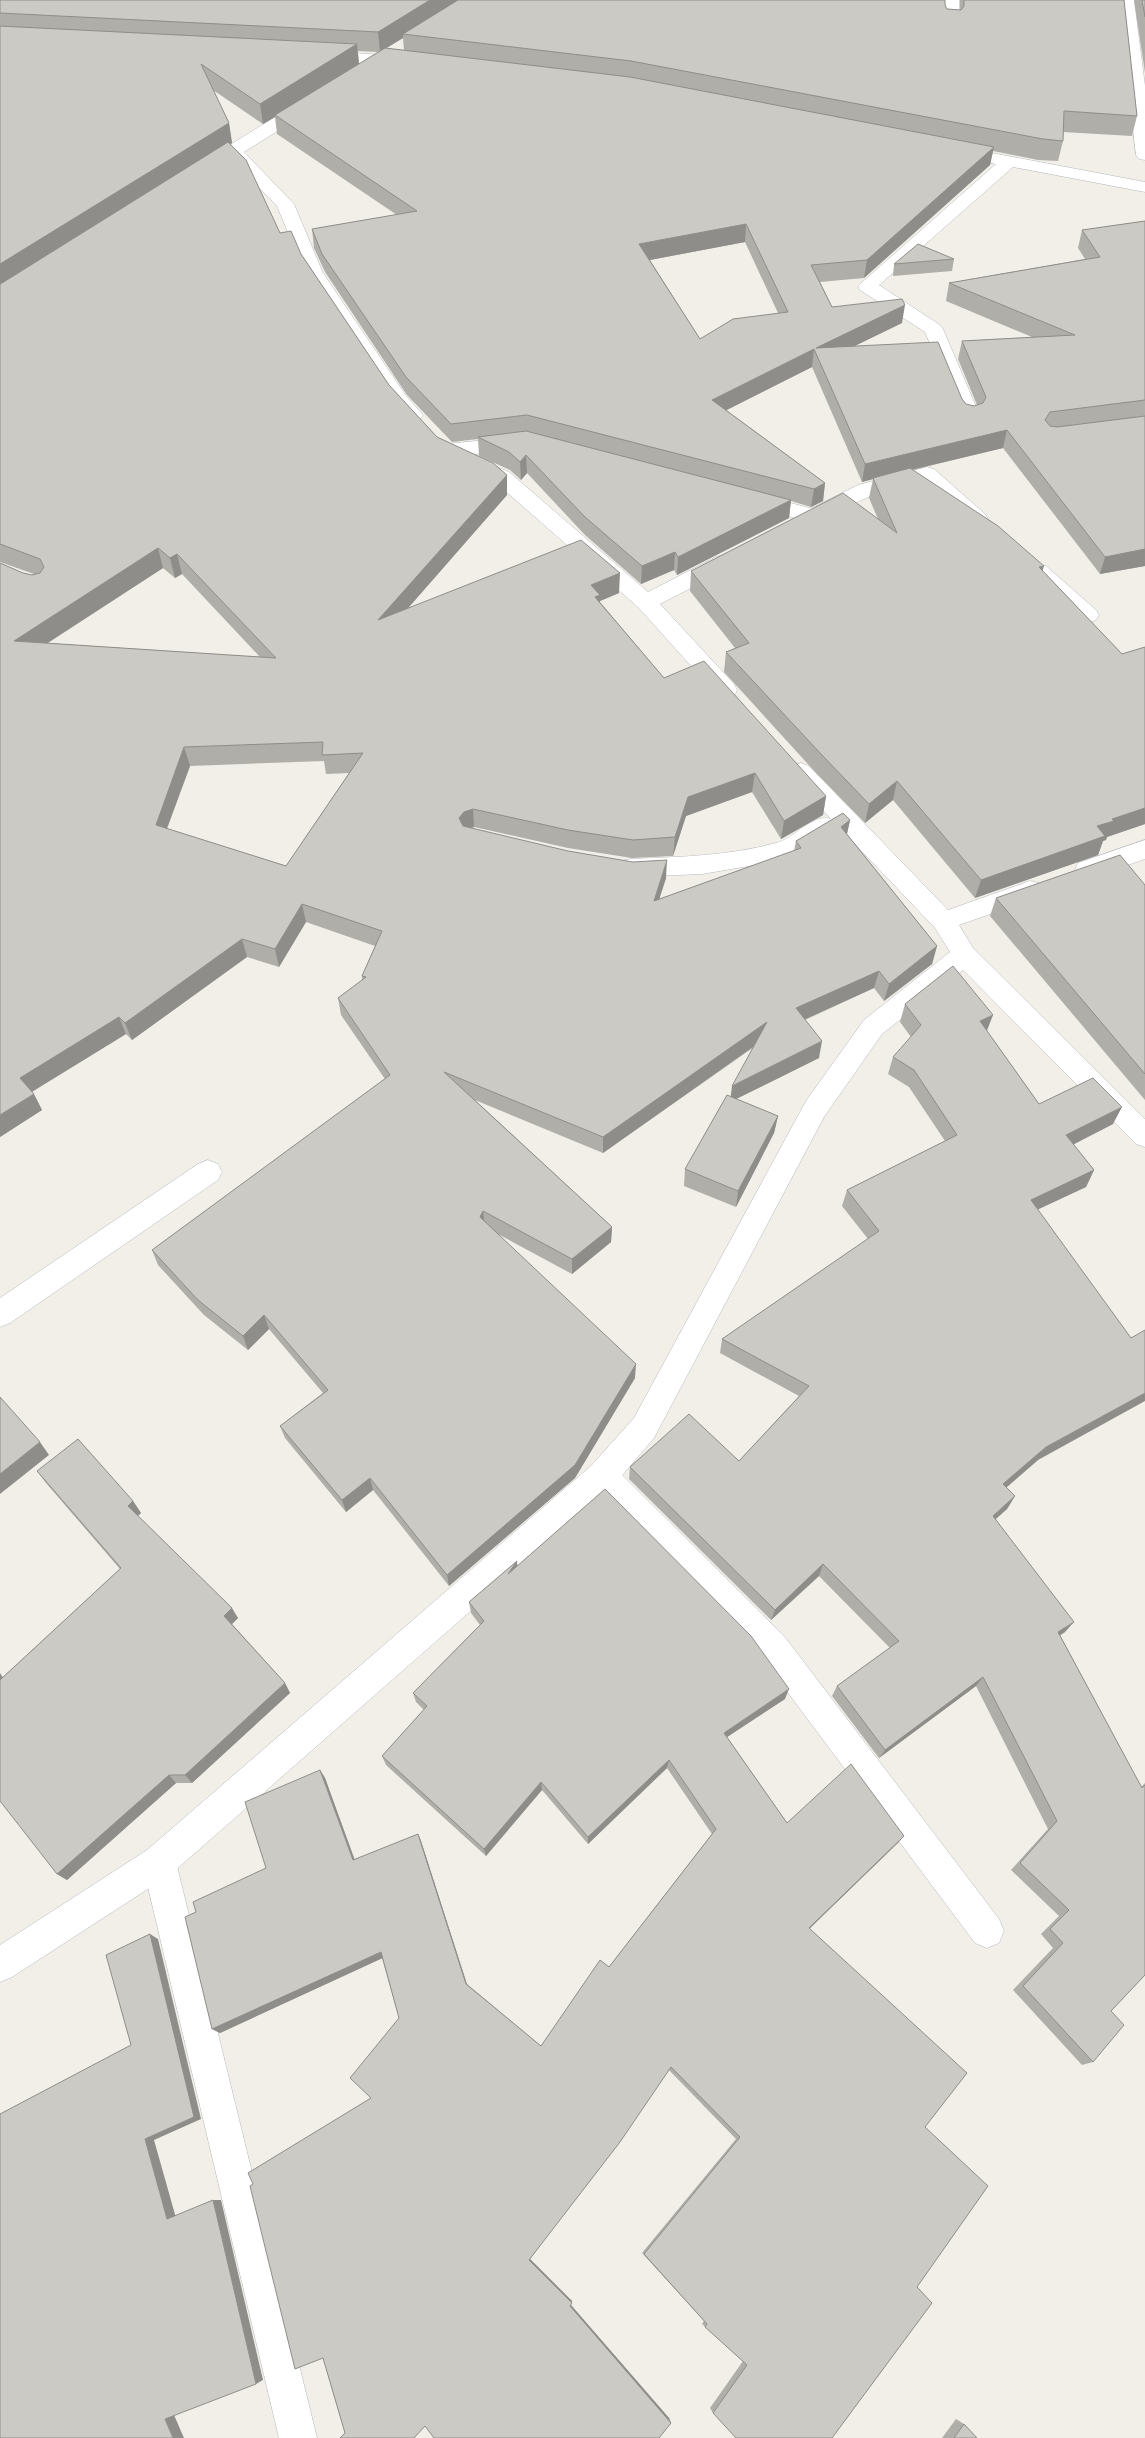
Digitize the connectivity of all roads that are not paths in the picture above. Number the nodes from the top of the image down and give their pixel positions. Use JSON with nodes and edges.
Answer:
{"nodes":[{"id":1,"x":951,"y":0,"type":"edge"},
{"id":2,"x":1126,"y":0,"type":"edge"},
{"id":3,"x":951,"y":25,"type":"edge"},
{"id":4,"x":407,"y":44,"type":"edge"},
{"id":5,"x":302,"y":54,"type":"edge"},
{"id":6,"x":382,"y":59,"type":"junction"},
{"id":7,"x":422,"y":64,"type":"edge"},
{"id":8,"x":357,"y":74,"type":"edge"},
{"id":9,"x":324,"y":95,"type":"edge"},
{"id":10,"x":942,"y":148,"type":"edge"},
{"id":11,"x":233,"y":150,"type":"junction"},
{"id":12,"x":1145,"y":155,"type":"edge"},
{"id":13,"x":1010,"y":161,"type":"junction"},
{"id":14,"x":208,"y":166,"type":"edge"},
{"id":15,"x":1145,"y":187,"type":"edge"},
{"id":16,"x":970,"y":416,"type":"edge"},
{"id":17,"x":435,"y":439,"type":"junction"},
{"id":18,"x":537,"y":444,"type":"edge"},
{"id":19,"x":738,"y":496,"type":"edge"},
{"id":20,"x":814,"y":516,"type":"junction"},
{"id":21,"x":788,"y":530,"type":"edge"},
{"id":22,"x":993,"y":532,"type":"edge"},
{"id":23,"x":743,"y":552,"type":"edge"},
{"id":24,"x":1022,"y":557,"type":"edge"},
{"id":25,"x":646,"y":602,"type":"junction"},
{"id":26,"x":1088,"y":615,"type":"edge"},
{"id":27,"x":737,"y":702,"type":"edge"},
{"id":28,"x":789,"y":759,"type":"edge"},
{"id":29,"x":843,"y":816,"type":"junction"},
{"id":30,"x":1145,"y":850,"type":"edge"},
{"id":31,"x":605,"y":865,"type":"edge"},
{"id":32,"x":944,"y":920,"type":"junction"},
{"id":33,"x":964,"y":955,"type":"junction"},
{"id":34,"x":1145,"y":1136,"type":"edge"},
{"id":35,"x":208,"y":1172,"type":"dead end"},
{"id":36,"x":0,"y":1314,"type":"edge"},
{"id":37,"x":602,"y":1476,"type":"junction"},
{"id":38,"x":159,"y":1862,"type":"junction"},
{"id":39,"x":987,"y":1931,"type":"dead end"},
{"id":40,"x":0,"y":1965,"type":"edge"},
{"id":41,"x":298,"y":2438,"type":"edge"}],
"edges":[{"from":1,"to":3,"type":"street"},
{"from":2,"to":12,"type":"street"},
{"from":4,"to":6,"type":"street"},
{"from":5,"to":6,"type":"street"},
{"from":6,"to":7,"type":"street"},
{"from":6,"to":8,"type":"street"},
{"from":9,"to":11,"type":"street"},
{"from":10,"to":13,"type":"street"},
{"from":11,"to":14,"type":"street"},
{"from":11,"to":17,"type":"street"},
{"from":13,"to":15,"type":"street"},
{"from":13,"to":16,"type":"street"},
{"from":17,"to":18,"type":"street"},
{"from":17,"to":25,"type":"street"},
{"from":19,"to":20,"type":"street"},
{"from":20,"to":21,"type":"street"},
{"from":20,"to":22,"type":"street"},
{"from":23,"to":25,"type":"street"},
{"from":24,"to":26,"type":"street"},
{"from":25,"to":27,"type":"street"},
{"from":28,"to":29,"type":"street"},
{"from":29,"to":31,"type":"street"},
{"from":29,"to":32,"type":"street"},
{"from":30,"to":32,"type":"street"},
{"from":32,"to":33,"type":"street"},
{"from":33,"to":34,"type":"street"},
{"from":33,"to":37,"type":"street"},
{"from":35,"to":36,"type":"street"},
{"from":37,"to":38,"type":"street"},
{"from":37,"to":39,"type":"street"},
{"from":38,"to":40,"type":"street"},
{"from":38,"to":41,"type":"street"}]}
